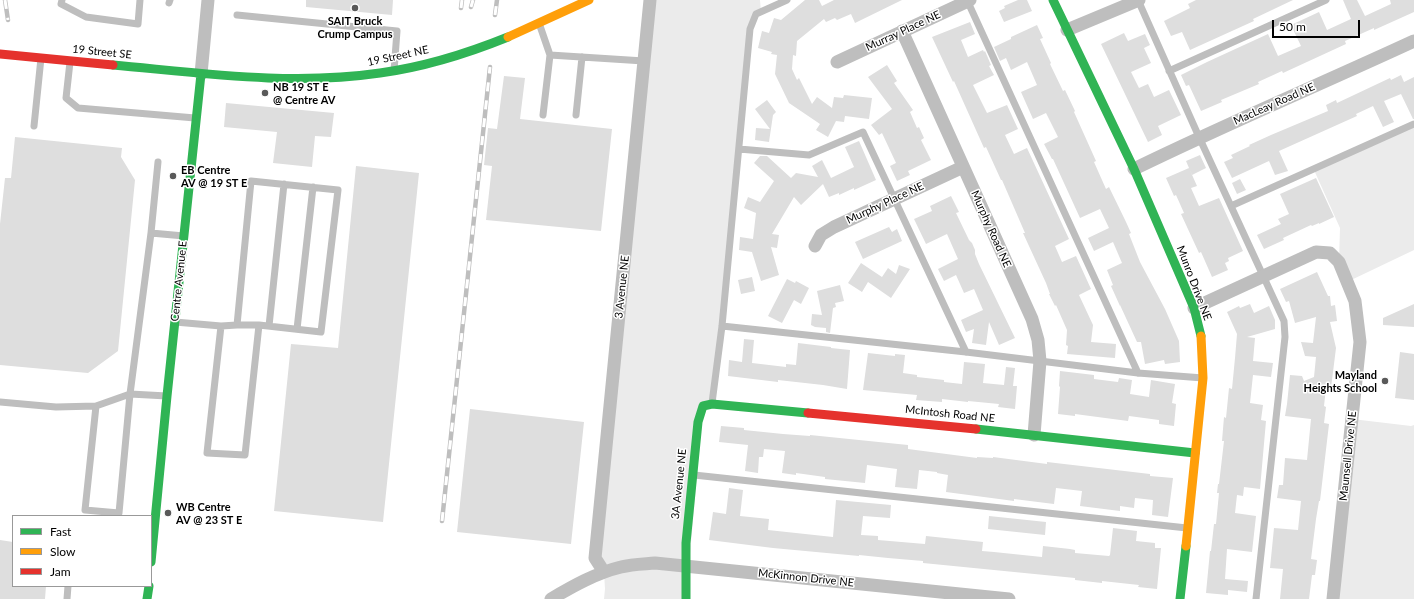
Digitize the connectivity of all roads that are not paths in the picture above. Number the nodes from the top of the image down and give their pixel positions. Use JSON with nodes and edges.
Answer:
{"nodes":[{"id":1,"x":140,"y":0,"type":"edge"},
{"id":2,"x":208,"y":0,"type":"edge"},
{"id":3,"x":589,"y":0,"type":"edge"},
{"id":4,"x":650,"y":0,"type":"edge"},
{"id":5,"x":787,"y":0,"type":"edge"},
{"id":6,"x":968,"y":0,"type":"edge"},
{"id":7,"x":1053,"y":0,"type":"edge"},
{"id":8,"x":1138,"y":0,"type":"edge"},
{"id":9,"x":1326,"y":0,"type":"edge"},
{"id":10,"x":60,"y":1,"type":"edge"},
{"id":11,"x":237,"y":16,"type":"dead end"},
{"id":12,"x":539,"y":22,"type":"junction"},
{"id":13,"x":1067,"y":30,"type":"junction"},
{"id":14,"x":902,"y":31,"type":"junction"},
{"id":15,"x":1414,"y":41,"type":"edge"},
{"id":16,"x":0,"y":54,"type":"edge"},
{"id":17,"x":550,"y":54,"type":"junction"},
{"id":18,"x":582,"y":57,"type":"junction"},
{"id":19,"x":41,"y":58,"type":"junction"},
{"id":20,"x":70,"y":61,"type":"junction"},
{"id":21,"x":644,"y":61,"type":"junction"},
{"id":22,"x":837,"y":62,"type":"dead end"},
{"id":23,"x":394,"y":71,"type":"junction"},
{"id":24,"x":1169,"y":71,"type":"junction"},
{"id":25,"x":201,"y":74,"type":"junction"},
{"id":26,"x":543,"y":115,"type":"dead end"},
{"id":27,"x":576,"y":115,"type":"dead end"},
{"id":28,"x":196,"y":118,"type":"junction"},
{"id":29,"x":1414,"y":124,"type":"edge"},
{"id":30,"x":34,"y":126,"type":"dead end"},
{"id":31,"x":1199,"y":137,"type":"junction"},
{"id":32,"x":739,"y":149,"type":"junction"},
{"id":33,"x":158,"y":162,"type":"dead end"},
{"id":34,"x":963,"y":167,"type":"junction"},
{"id":35,"x":1134,"y":169,"type":"junction"},
{"id":36,"x":284,"y":184,"type":"junction"},
{"id":37,"x":313,"y":187,"type":"junction"},
{"id":38,"x":894,"y":198,"type":"junction"},
{"id":39,"x":1231,"y":206,"type":"junction"},
{"id":40,"x":151,"y":233,"type":"junction"},
{"id":41,"x":184,"y":236,"type":"junction"},
{"id":42,"x":815,"y":246,"type":"dead end"},
{"id":43,"x":1264,"y":277,"type":"junction"},
{"id":44,"x":1194,"y":308,"type":"junction"},
{"id":45,"x":175,"y":322,"type":"junction"},
{"id":46,"x":237,"y":325,"type":"junction"},
{"id":47,"x":259,"y":325,"type":"junction"},
{"id":48,"x":221,"y":326,"type":"junction"},
{"id":49,"x":269,"y":326,"type":"junction"},
{"id":50,"x":722,"y":326,"type":"junction"},
{"id":51,"x":297,"y":329,"type":"junction"},
{"id":52,"x":966,"y":352,"type":"junction"},
{"id":53,"x":1040,"y":361,"type":"junction"},
{"id":54,"x":1138,"y":373,"type":"junction"},
{"id":55,"x":1203,"y":378,"type":"junction"},
{"id":56,"x":130,"y":394,"type":"junction"},
{"id":57,"x":167,"y":396,"type":"junction"},
{"id":58,"x":0,"y":402,"type":"edge"},
{"id":59,"x":712,"y":404,"type":"junction"},
{"id":60,"x":96,"y":406,"type":"junction"},
{"id":61,"x":703,"y":406,"type":"joint"},
{"id":62,"x":1034,"y":435,"type":"junction"},
{"id":63,"x":1195,"y":453,"type":"junction"},
{"id":64,"x":692,"y":475,"type":"junction"},
{"id":65,"x":1187,"y":528,"type":"junction"},
{"id":66,"x":152,"y":546,"type":"edge"},
{"id":67,"x":687,"y":566,"type":"junction"},
{"id":68,"x":604,"y":572,"type":"junction"},
{"id":69,"x":68,"y":587,"type":"edge"},
{"id":70,"x":149,"y":587,"type":"edge"},
{"id":71,"x":67,"y":599,"type":"edge"},
{"id":72,"x":147,"y":599,"type":"edge"},
{"id":73,"x":551,"y":599,"type":"edge"},
{"id":74,"x":686,"y":599,"type":"edge"},
{"id":75,"x":1009,"y":599,"type":"edge"},
{"id":76,"x":1180,"y":599,"type":"edge"},
{"id":77,"x":1256,"y":599,"type":"edge"},
{"id":78,"x":1333,"y":599,"type":"edge"}],
"edges":[{"from":1,"to":10,"type":"lane"},
{"from":2,"to":25,"type":"street","name":"Centre Avenue E"},
{"from":3,"to":12,"type":"street","name":"19 Street NE"},
{"from":4,"to":21,"type":"street","name":"3 Avenue NE"},
{"from":5,"to":32,"type":"lane"},
{"from":6,"to":14,"type":"street","name":"Murray Place NE"},
{"from":6,"to":54,"type":"lane"},
{"from":7,"to":13,"type":"street","name":"Munro Drive NE"},
{"from":8,"to":13,"type":"street"},
{"from":8,"to":24,"type":"lane"},
{"from":9,"to":24,"type":"lane"},
{"from":11,"to":23,"type":"lane"},
{"from":12,"to":17,"type":"lane"},
{"from":12,"to":23,"type":"street","name":"19 Street NE"},
{"from":13,"to":35,"type":"street","name":"Munro Drive NE"},
{"from":14,"to":22,"type":"street","name":"Murray Place NE"},
{"from":14,"to":34,"type":"street","name":"Murphy Road NE"},
{"from":15,"to":31,"type":"street","name":"MacLeay Road NE"},
{"from":16,"to":19,"type":"street","name":"19 Street SE"},
{"from":17,"to":18,"type":"lane"},
{"from":17,"to":26,"type":"lane"},
{"from":18,"to":21,"type":"lane"},
{"from":18,"to":27,"type":"lane"},
{"from":19,"to":20,"type":"street","name":"19 Street SE"},
{"from":19,"to":30,"type":"lane"},
{"from":20,"to":25,"type":"street","name":"19 Street SE"},
{"from":20,"to":28,"type":"lane"},
{"from":21,"to":68,"type":"street","name":"3 Avenue NE"},
{"from":23,"to":25,"type":"street","name":"19 Street NE"},
{"from":24,"to":31,"type":"lane"},
{"from":25,"to":28,"type":"street","name":"Centre Avenue E"},
{"from":28,"to":41,"type":"street","name":"Centre Avenue E"},
{"from":29,"to":39,"type":"lane"},
{"from":31,"to":35,"type":"street","name":"MacLeay Road NE"},
{"from":31,"to":39,"type":"lane"},
{"from":32,"to":38,"type":"lane"},
{"from":32,"to":50,"type":"lane"},
{"from":33,"to":40,"type":"lane"},
{"from":34,"to":38,"type":"street","name":"Murphy Place NE"},
{"from":34,"to":53,"type":"street","name":"Murphy Road NE"},
{"from":35,"to":44,"type":"street","name":"Munro Drive NE"},
{"from":36,"to":37,"type":"lane"},
{"from":36,"to":46,"type":"lane"},
{"from":36,"to":49,"type":"lane"},
{"from":37,"to":51,"type":"lane"},
{"from":37,"to":51,"type":"lane"},
{"from":38,"to":42,"type":"street","name":"Murphy Place NE"},
{"from":38,"to":52,"type":"lane"},
{"from":39,"to":43,"type":"lane"},
{"from":40,"to":41,"type":"lane"},
{"from":40,"to":56,"type":"lane"},
{"from":41,"to":45,"type":"street","name":"Centre Avenue E"},
{"from":43,"to":44,"type":"street","name":"Maunsell Drive NE"},
{"from":43,"to":77,"type":"lane"},
{"from":43,"to":78,"type":"street","name":"Maunsell Drive NE"},
{"from":44,"to":55,"type":"street","name":"Munro Drive NE"},
{"from":45,"to":48,"type":"lane"},
{"from":45,"to":57,"type":"street","name":"Centre Avenue E"},
{"from":46,"to":47,"type":"lane"},
{"from":46,"to":48,"type":"lane"},
{"from":47,"to":48,"type":"lane"},
{"from":47,"to":49,"type":"lane"},
{"from":49,"to":51,"type":"lane"},
{"from":50,"to":52,"type":"lane"},
{"from":50,"to":59,"type":"lane"},
{"from":52,"to":53,"type":"lane"},
{"from":53,"to":54,"type":"lane"},
{"from":53,"to":62,"type":"street","name":"Murphy Road NE"},
{"from":54,"to":55,"type":"lane"},
{"from":55,"to":63,"type":"street","name":"Munro Drive NE"},
{"from":56,"to":57,"type":"lane"},
{"from":56,"to":60,"type":"lane"},
{"from":56,"to":60,"type":"lane"},
{"from":57,"to":66,"type":"street","name":"Centre Avenue E"},
{"from":58,"to":60,"type":"lane"},
{"from":59,"to":61,"type":"street","name":"McIntosh Road NE"},
{"from":59,"to":62,"type":"street","name":"McIntosh Road NE"},
{"from":61,"to":64,"type":"street","name":"3A Avenue NE"},
{"from":62,"to":63,"type":"street","name":"McIntosh Road NE"},
{"from":63,"to":65,"type":"street","name":"Munro Drive NE"},
{"from":64,"to":65,"type":"lane"},
{"from":64,"to":67,"type":"street","name":"3A Avenue NE"},
{"from":65,"to":76,"type":"street","name":"Munro Drive NE"},
{"from":67,"to":68,"type":"street","name":"McKinnon Drive NE"},
{"from":67,"to":74,"type":"street","name":"3A Avenue NE"},
{"from":67,"to":75,"type":"street","name":"McKinnon Drive NE"},
{"from":68,"to":73,"type":"street","name":"McKinnon Drive NE"},
{"from":69,"to":71,"type":"lane"},
{"from":70,"to":72,"type":"street"}]}
